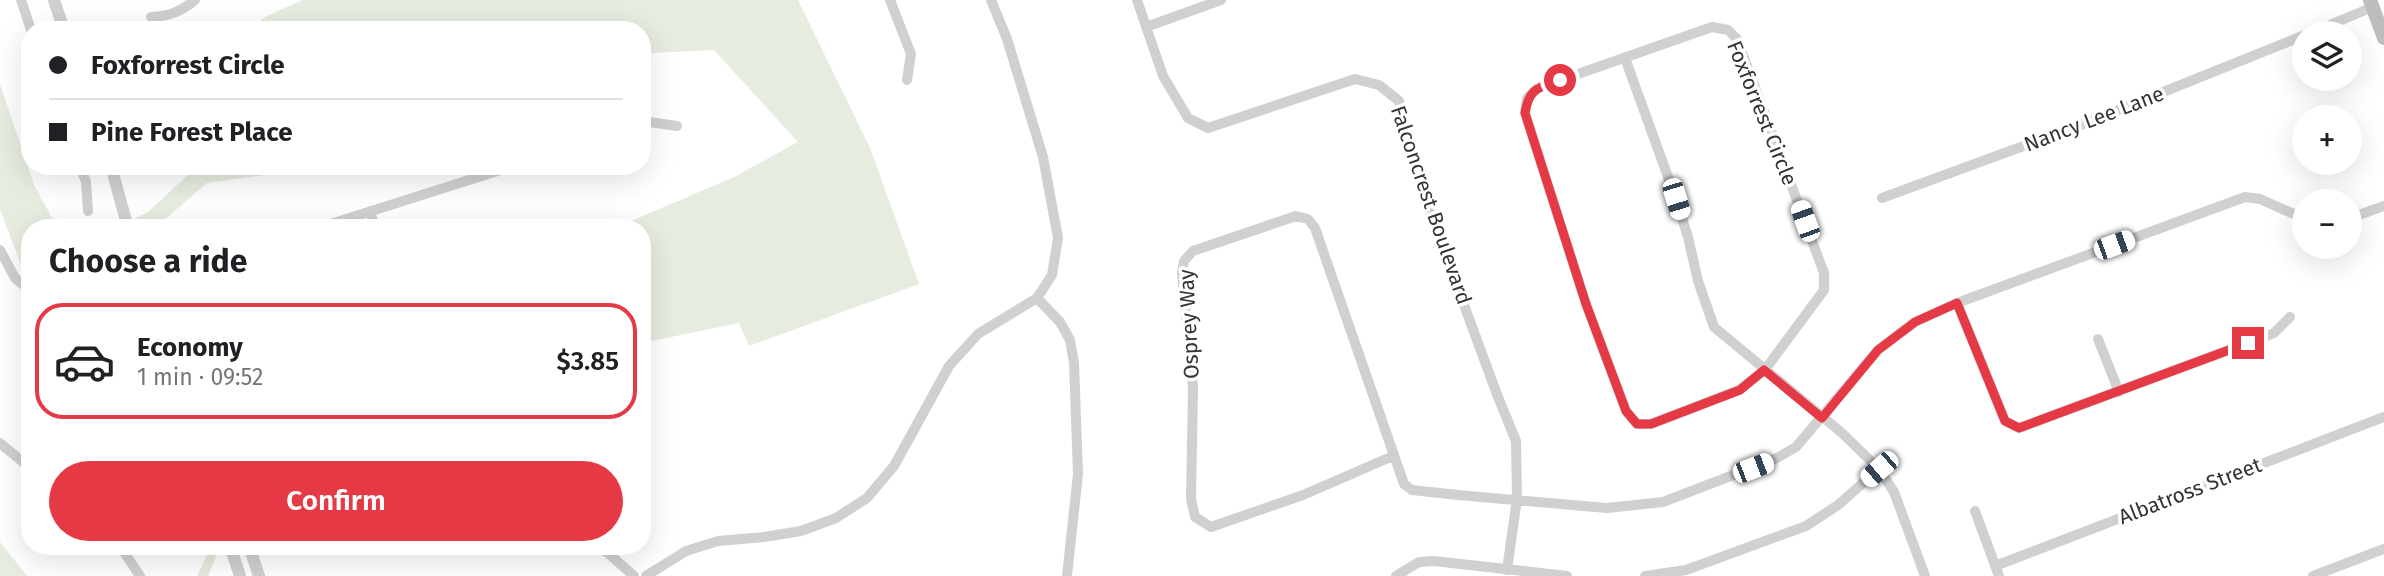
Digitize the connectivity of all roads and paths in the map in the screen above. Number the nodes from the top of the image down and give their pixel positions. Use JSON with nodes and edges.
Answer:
{"nodes":[{"id":1,"x":21,"y":0,"type":"edge"},
{"id":2,"x":54,"y":0,"type":"edge"},
{"id":3,"x":195,"y":0,"type":"edge"},
{"id":4,"x":890,"y":0,"type":"edge"},
{"id":5,"x":991,"y":0,"type":"edge"},
{"id":6,"x":1137,"y":0,"type":"edge"},
{"id":7,"x":1221,"y":0,"type":"edge"},
{"id":8,"x":2371,"y":4,"type":"edge"},
{"id":9,"x":151,"y":17,"type":"dead end"},
{"id":10,"x":28,"y":21,"type":"edge"},
{"id":11,"x":61,"y":21,"type":"edge"},
{"id":12,"x":2335,"y":21,"type":"edge"},
{"id":13,"x":1146,"y":27,"type":"junction"},
{"id":14,"x":2384,"y":38,"type":"edge"},
{"id":15,"x":2292,"y":40,"type":"edge"},
{"id":16,"x":1625,"y":58,"type":"junction"},
{"id":17,"x":907,"y":80,"type":"dead end"},
{"id":18,"x":651,"y":122,"type":"edge"},
{"id":19,"x":677,"y":126,"type":"dead end"},
{"id":20,"x":83,"y":175,"type":"edge"},
{"id":21,"x":114,"y":175,"type":"edge"},
{"id":22,"x":484,"y":175,"type":"edge"},
{"id":23,"x":120,"y":193,"type":"junction"},
{"id":24,"x":1882,"y":198,"type":"dead end"},
{"id":25,"x":2384,"y":206,"type":"edge"},
{"id":26,"x":88,"y":211,"type":"dead end"},
{"id":27,"x":370,"y":211,"type":"junction"},
{"id":28,"x":2292,"y":213,"type":"edge"},
{"id":29,"x":2362,"y":214,"type":"edge"},
{"id":30,"x":126,"y":219,"type":"edge"},
{"id":31,"x":132,"y":219,"type":"edge"},
{"id":32,"x":357,"y":219,"type":"edge"},
{"id":33,"x":372,"y":219,"type":"edge"},
{"id":34,"x":0,"y":250,"type":"edge"},
{"id":35,"x":21,"y":283,"type":"edge"},
{"id":36,"x":1037,"y":298,"type":"junction"},
{"id":37,"x":1957,"y":303,"type":"junction"},
{"id":38,"x":2290,"y":317,"type":"dead end"},
{"id":39,"x":2098,"y":339,"type":"dead end"},
{"id":40,"x":1764,"y":370,"type":"junction"},
{"id":41,"x":2119,"y":392,"type":"junction"},
{"id":42,"x":2384,"y":417,"type":"edge"},
{"id":43,"x":1822,"y":418,"type":"junction"},
{"id":44,"x":0,"y":443,"type":"edge"},
{"id":45,"x":1393,"y":456,"type":"junction"},
{"id":46,"x":21,"y":460,"type":"edge"},
{"id":47,"x":1879,"y":469,"type":"junction"},
{"id":48,"x":1517,"y":499,"type":"junction"},
{"id":49,"x":1975,"y":511,"type":"dead end"},
{"id":50,"x":2384,"y":549,"type":"edge"},
{"id":51,"x":126,"y":555,"type":"edge"},
{"id":52,"x":233,"y":555,"type":"edge"},
{"id":53,"x":252,"y":555,"type":"edge"},
{"id":54,"x":610,"y":555,"type":"edge"},
{"id":55,"x":1507,"y":570,"type":"junction"},
{"id":56,"x":1997,"y":571,"type":"edge"},
{"id":57,"x":1924,"y":575,"type":"edge"},
{"id":58,"x":140,"y":576,"type":"edge"},
{"id":59,"x":240,"y":576,"type":"edge"},
{"id":60,"x":259,"y":576,"type":"edge"},
{"id":61,"x":634,"y":576,"type":"edge"},
{"id":62,"x":646,"y":576,"type":"edge"},
{"id":63,"x":1068,"y":576,"type":"edge"},
{"id":64,"x":1396,"y":576,"type":"edge"},
{"id":65,"x":1567,"y":576,"type":"edge"},
{"id":66,"x":1646,"y":576,"type":"edge"},
{"id":67,"x":2313,"y":576,"type":"edge"}],
"edges":[{"from":1,"to":10,"type":"street"},
{"from":2,"to":11,"type":"street"},
{"from":3,"to":9,"type":"street"},
{"from":4,"to":17,"type":"street"},
{"from":5,"to":36,"type":"street"},
{"from":6,"to":13,"type":"street","name":"Falconcrest Boulevard"},
{"from":7,"to":13,"type":"street"},
{"from":8,"to":12,"type":"street","name":"Nancy Lee Lane"},
{"from":8,"to":14,"type":"main road"},
{"from":13,"to":48,"type":"street","name":"Falconcrest Boulevard"},
{"from":15,"to":24,"type":"street","name":"Nancy Lee Lane"},
{"from":16,"to":40,"type":"street"},
{"from":16,"to":40,"type":"street","name":"Foxforrest Circle"},
{"from":16,"to":40,"type":"street","name":"Foxforrest Circle"},
{"from":18,"to":19,"type":"street"},
{"from":20,"to":26,"type":"street"},
{"from":21,"to":23,"type":"street"},
{"from":22,"to":27,"type":"street"},
{"from":23,"to":30,"type":"street"},
{"from":23,"to":31,"type":"street"},
{"from":25,"to":29,"type":"street"},
{"from":27,"to":32,"type":"street"},
{"from":27,"to":33,"type":"street"},
{"from":28,"to":37,"type":"street"},
{"from":34,"to":35,"type":"street"},
{"from":36,"to":62,"type":"street"},
{"from":36,"to":63,"type":"street"},
{"from":37,"to":41,"type":"street"},
{"from":37,"to":43,"type":"street"},
{"from":38,"to":41,"type":"street"},
{"from":39,"to":41,"type":"street"},
{"from":40,"to":43,"type":"street"},
{"from":42,"to":56,"type":"street","name":"Albatross Street"},
{"from":43,"to":47,"type":"street"},
{"from":43,"to":48,"type":"street"},
{"from":44,"to":46,"type":"street"},
{"from":45,"to":45,"type":"street","name":"Osprey Way"},
{"from":45,"to":48,"type":"street","name":"Osprey Way"},
{"from":47,"to":57,"type":"street"},
{"from":47,"to":66,"type":"street"},
{"from":48,"to":55,"type":"street","name":"Falconcrest Boulevard"},
{"from":49,"to":56,"type":"street"},
{"from":50,"to":67,"type":"street"},
{"from":51,"to":58,"type":"street"},
{"from":52,"to":59,"type":"street"},
{"from":53,"to":60,"type":"street"},
{"from":54,"to":61,"type":"street"},
{"from":55,"to":64,"type":"street"},
{"from":55,"to":65,"type":"street"}]}
